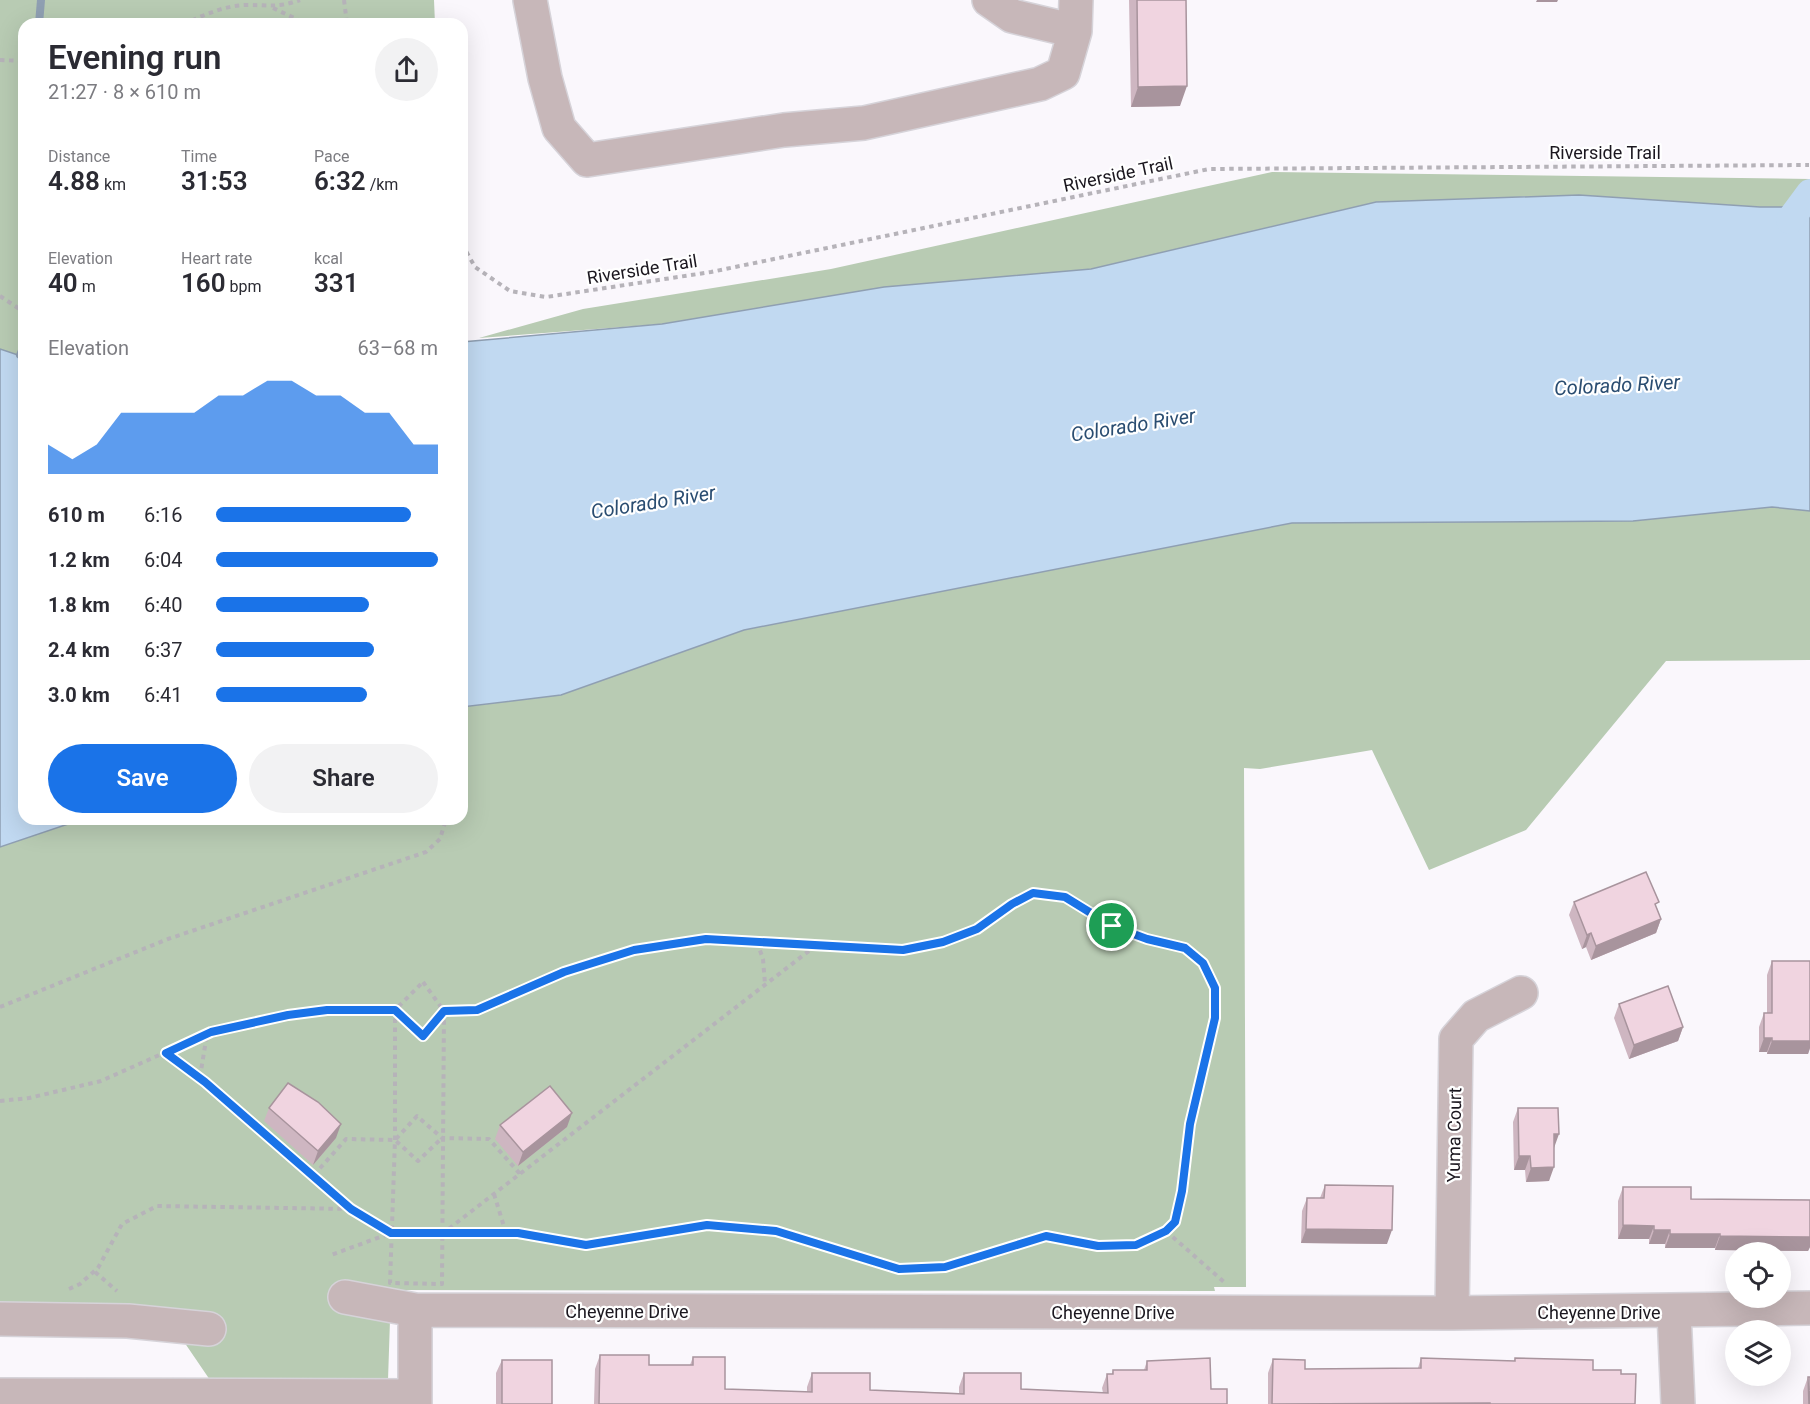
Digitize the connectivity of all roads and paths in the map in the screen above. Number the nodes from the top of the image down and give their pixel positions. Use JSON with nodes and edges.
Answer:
{"nodes":[{"id":1,"x":300,"y":0,"type":"edge"},
{"id":2,"x":344,"y":0,"type":"edge"},
{"id":3,"x":530,"y":0,"type":"edge"},
{"id":4,"x":989,"y":0,"type":"edge"},
{"id":5,"x":272,"y":7,"type":"junction"},
{"id":6,"x":1075,"y":15,"type":"edge"},
{"id":7,"x":196,"y":18,"type":"edge"},
{"id":8,"x":295,"y":18,"type":"edge"},
{"id":9,"x":346,"y":18,"type":"edge"},
{"id":10,"x":0,"y":60,"type":"edge"},
{"id":11,"x":18,"y":61,"type":"edge"},
{"id":12,"x":1809,"y":165,"type":"edge"},
{"id":13,"x":468,"y":254,"type":"edge"},
{"id":14,"x":0,"y":296,"type":"edge"},
{"id":15,"x":18,"y":308,"type":"edge"},
{"id":16,"x":444,"y":825,"type":"edge"},
{"id":17,"x":757,"y":942,"type":"junction"},
{"id":18,"x":813,"y":947,"type":"junction"},
{"id":19,"x":765,"y":984,"type":"junction"},
{"id":20,"x":1521,"y":993,"type":"dead end"},
{"id":21,"x":0,"y":1007,"type":"edge"},
{"id":22,"x":395,"y":1010,"type":"junction"},
{"id":23,"x":444,"y":1011,"type":"junction"},
{"id":24,"x":208,"y":1034,"type":"junction"},
{"id":25,"x":166,"y":1053,"type":"junction"},
{"id":26,"x":200,"y":1078,"type":"junction"},
{"id":27,"x":0,"y":1101,"type":"edge"},
{"id":28,"x":442,"y":1138,"type":"junction"},
{"id":29,"x":395,"y":1140,"type":"junction"},
{"id":30,"x":314,"y":1174,"type":"junction"},
{"id":31,"x":521,"y":1174,"type":"junction"},
{"id":32,"x":494,"y":1194,"type":"junction"},
{"id":33,"x":351,"y":1209,"type":"junction"},
{"id":34,"x":1166,"y":1231,"type":"junction"},
{"id":35,"x":391,"y":1233,"type":"junction"},
{"id":36,"x":506,"y":1233,"type":"junction"},
{"id":37,"x":442,"y":1234,"type":"junction"},
{"id":38,"x":331,"y":1256,"type":"dead end"},
{"id":39,"x":95,"y":1272,"type":"dead end"},
{"id":40,"x":390,"y":1283,"type":"dead end"},
{"id":41,"x":442,"y":1284,"type":"dead end"},
{"id":42,"x":345,"y":1297,"type":"dead end"},
{"id":43,"x":1810,"y":1308,"type":"edge"},
{"id":44,"x":415,"y":1310,"type":"junction"},
{"id":45,"x":1674,"y":1312,"type":"junction"},
{"id":46,"x":1239,"y":1313,"type":"junction"},
{"id":47,"x":1452,"y":1313,"type":"junction"},
{"id":48,"x":0,"y":1319,"type":"edge"},
{"id":49,"x":209,"y":1329,"type":"dead end"},
{"id":50,"x":0,"y":1395,"type":"edge"},
{"id":51,"x":415,"y":1400,"type":"edge"},
{"id":52,"x":1678,"y":1404,"type":"edge"}],
"edges":[{"from":1,"to":5,"type":"path"},
{"from":2,"to":9,"type":"path"},
{"from":3,"to":6,"type":"street"},
{"from":4,"to":6,"type":"street"},
{"from":5,"to":7,"type":"path"},
{"from":5,"to":8,"type":"path"},
{"from":10,"to":11,"type":"path"},
{"from":12,"to":13,"type":"path","name":"Riverside Trail"},
{"from":14,"to":15,"type":"path"},
{"from":16,"to":21,"type":"path"},
{"from":17,"to":18,"type":"path"},
{"from":17,"to":19,"type":"path"},
{"from":17,"to":23,"type":"path"},
{"from":18,"to":19,"type":"path"},
{"from":18,"to":34,"type":"path"},
{"from":19,"to":31,"type":"path"},
{"from":20,"to":47,"type":"street","name":"Yuma Court"},
{"from":22,"to":23,"type":"path"},
{"from":22,"to":23,"type":"path"},
{"from":22,"to":24,"type":"path"},
{"from":22,"to":29,"type":"path"},
{"from":23,"to":28,"type":"path"},
{"from":24,"to":25,"type":"path"},
{"from":24,"to":26,"type":"path"},
{"from":25,"to":26,"type":"path"},
{"from":25,"to":27,"type":"path"},
{"from":26,"to":30,"type":"path"},
{"from":28,"to":29,"type":"path"},
{"from":28,"to":29,"type":"path"},
{"from":28,"to":31,"type":"path"},
{"from":28,"to":37,"type":"path"},
{"from":29,"to":30,"type":"path"},
{"from":29,"to":35,"type":"path"},
{"from":30,"to":33,"type":"path"},
{"from":31,"to":32,"type":"path"},
{"from":32,"to":36,"type":"path"},
{"from":32,"to":37,"type":"path"},
{"from":33,"to":35,"type":"path"},
{"from":33,"to":39,"type":"path"},
{"from":34,"to":36,"type":"path"},
{"from":34,"to":46,"type":"path"},
{"from":35,"to":37,"type":"path"},
{"from":35,"to":38,"type":"path"},
{"from":35,"to":40,"type":"path"},
{"from":36,"to":37,"type":"path"},
{"from":37,"to":41,"type":"path"},
{"from":42,"to":44,"type":"street","name":"Cheyenne Drive"},
{"from":43,"to":45,"type":"street","name":"Cheyenne Drive"},
{"from":44,"to":46,"type":"street","name":"Cheyenne Drive"},
{"from":44,"to":51,"type":"street"},
{"from":45,"to":47,"type":"street","name":"Cheyenne Drive"},
{"from":45,"to":52,"type":"street"},
{"from":46,"to":47,"type":"street","name":"Cheyenne Drive"},
{"from":48,"to":49,"type":"street"},
{"from":50,"to":51,"type":"street"}]}
